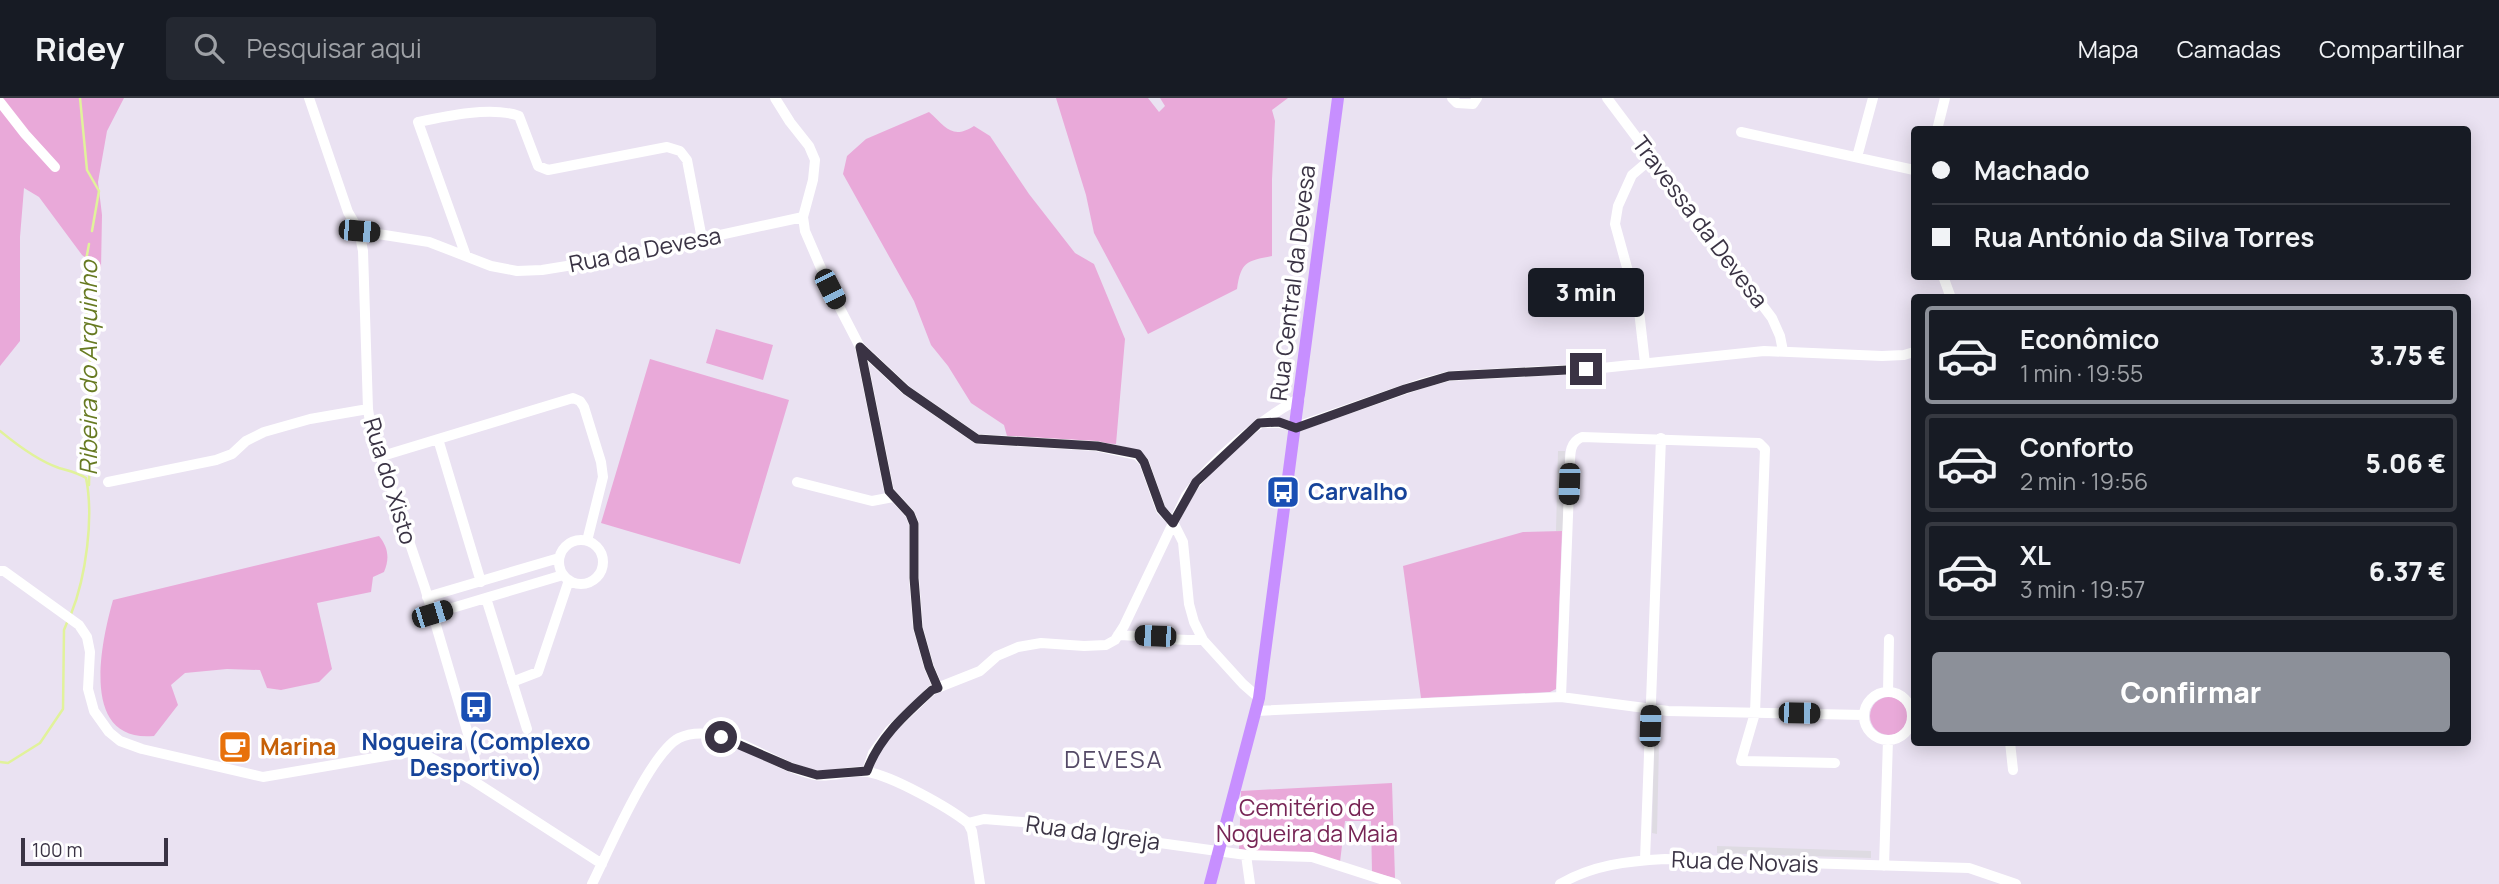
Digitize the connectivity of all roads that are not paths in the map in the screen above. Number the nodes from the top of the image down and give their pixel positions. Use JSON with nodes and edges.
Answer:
{"nodes":[{"id":1,"x":309,"y":98,"type":"edge"},
{"id":2,"x":775,"y":98,"type":"edge"},
{"id":3,"x":1338,"y":98,"type":"edge"},
{"id":4,"x":1452,"y":98,"type":"edge"},
{"id":5,"x":1477,"y":98,"type":"edge"},
{"id":6,"x":1607,"y":98,"type":"edge"},
{"id":7,"x":1873,"y":98,"type":"edge"},
{"id":8,"x":1945,"y":98,"type":"edge"},
{"id":9,"x":0,"y":102,"type":"edge"},
{"id":10,"x":1938,"y":126,"type":"edge"},
{"id":11,"x":1741,"y":132,"type":"dead end"},
{"id":12,"x":1857,"y":157,"type":"junction"},
{"id":13,"x":1652,"y":158,"type":"junction"},
{"id":14,"x":55,"y":167,"type":"dead end"},
{"id":15,"x":1911,"y":169,"type":"edge"},
{"id":16,"x":803,"y":217,"type":"junction"},
{"id":17,"x":359,"y":231,"type":"junction"},
{"id":18,"x":702,"y":239,"type":"junction"},
{"id":19,"x":466,"y":256,"type":"junction"},
{"id":20,"x":860,"y":347,"type":"junction"},
{"id":21,"x":1783,"y":351,"type":"junction"},
{"id":22,"x":1911,"y":352,"type":"edge"},
{"id":23,"x":1645,"y":363,"type":"junction"},
{"id":24,"x":1300,"y":398,"type":"junction"},
{"id":25,"x":368,"y":409,"type":"junction"},
{"id":26,"x":1259,"y":423,"type":"junction"},
{"id":27,"x":1296,"y":428,"type":"junction"},
{"id":28,"x":1661,"y":438,"type":"junction"},
{"id":29,"x":438,"y":439,"type":"junction"},
{"id":30,"x":379,"y":457,"type":"junction"},
{"id":31,"x":108,"y":482,"type":"dead end"},
{"id":32,"x":797,"y":482,"type":"dead end"},
{"id":33,"x":893,"y":497,"type":"junction"},
{"id":34,"x":1173,"y":523,"type":"junction"},
{"id":35,"x":587,"y":541,"type":"junction"},
{"id":36,"x":559,"y":558,"type":"junction"},
{"id":37,"x":0,"y":571,"type":"edge"},
{"id":38,"x":566,"y":578,"type":"junction"},
{"id":39,"x":481,"y":582,"type":"junction"},
{"id":40,"x":427,"y":597,"type":"junction"},
{"id":41,"x":486,"y":598,"type":"junction"},
{"id":42,"x":432,"y":614,"type":"junction"},
{"id":43,"x":1118,"y":635,"type":"junction"},
{"id":44,"x":1889,"y":639,"type":"dead end"},
{"id":45,"x":1203,"y":640,"type":"junction"},
{"id":46,"x":512,"y":682,"type":"junction"},
{"id":47,"x":938,"y":688,"type":"junction"},
{"id":48,"x":1888,"y":692,"type":"junction"},
{"id":49,"x":1561,"y":696,"type":"junction"},
{"id":50,"x":1257,"y":704,"type":"junction"},
{"id":51,"x":1911,"y":708,"type":"edge"},
{"id":52,"x":1651,"y":710,"type":"junction"},
{"id":53,"x":1755,"y":712,"type":"junction"},
{"id":54,"x":1864,"y":715,"type":"junction"},
{"id":55,"x":1911,"y":723,"type":"edge"},
{"id":56,"x":527,"y":729,"type":"dead end"},
{"id":57,"x":1888,"y":740,"type":"junction"},
{"id":58,"x":2010,"y":746,"type":"edge"},
{"id":59,"x":1835,"y":763,"type":"dead end"},
{"id":60,"x":2013,"y":770,"type":"dead end"},
{"id":61,"x":867,"y":771,"type":"junction"},
{"id":62,"x":472,"y":780,"type":"junction"},
{"id":63,"x":968,"y":823,"type":"junction"},
{"id":64,"x":1218,"y":850,"type":"junction"},
{"id":65,"x":1246,"y":855,"type":"junction"},
{"id":66,"x":1645,"y":860,"type":"junction"},
{"id":67,"x":601,"y":864,"type":"junction"},
{"id":68,"x":1884,"y":866,"type":"junction"},
{"id":69,"x":592,"y":884,"type":"edge"},
{"id":70,"x":980,"y":884,"type":"edge"},
{"id":71,"x":1210,"y":884,"type":"edge"},
{"id":72,"x":1250,"y":884,"type":"edge"},
{"id":73,"x":1396,"y":884,"type":"edge"},
{"id":74,"x":1560,"y":884,"type":"edge"},
{"id":75,"x":2016,"y":884,"type":"edge"}],
"edges":[{"from":1,"to":17,"type":"street","name":"Rua do Xisto"},
{"from":2,"to":16,"type":"street"},
{"from":3,"to":24,"type":"main road","name":"Rua Central da Devesa"},
{"from":4,"to":5,"type":"street"},
{"from":6,"to":13,"type":"street","name":"Travessa da Devesa"},
{"from":7,"to":12,"type":"street"},
{"from":8,"to":10,"type":"street"},
{"from":9,"to":14,"type":"street"},
{"from":11,"to":12,"type":"street"},
{"from":12,"to":15,"type":"street"},
{"from":13,"to":21,"type":"street","name":"Travessa da Devesa"},
{"from":13,"to":23,"type":"street"},
{"from":16,"to":18,"type":"street","name":"Rua da Devesa"},
{"from":16,"to":20,"type":"street"},
{"from":17,"to":19,"type":"street","name":"Rua da Devesa"},
{"from":17,"to":25,"type":"street","name":"Rua do Xisto"},
{"from":18,"to":19,"type":"street","name":"Rua da Devesa"},
{"from":18,"to":19,"type":"street"},
{"from":20,"to":33,"type":"street"},
{"from":20,"to":34,"type":"street"},
{"from":21,"to":22,"type":"street"},
{"from":21,"to":23,"type":"street"},
{"from":23,"to":27,"type":"street"},
{"from":24,"to":26,"type":"street"},
{"from":24,"to":27,"type":"main road","name":"Rua Central da Devesa"},
{"from":25,"to":30,"type":"street","name":"Rua do Xisto"},
{"from":25,"to":31,"type":"street"},
{"from":26,"to":27,"type":"street"},
{"from":26,"to":34,"type":"street"},
{"from":27,"to":50,"type":"main road","name":"Rua Central da Devesa"},
{"from":28,"to":49,"type":"street"},
{"from":28,"to":52,"type":"street"},
{"from":28,"to":53,"type":"street"},
{"from":29,"to":30,"type":"street"},
{"from":29,"to":35,"type":"street"},
{"from":29,"to":39,"type":"street"},
{"from":30,"to":40,"type":"street","name":"Rua do Xisto"},
{"from":32,"to":33,"type":"street"},
{"from":33,"to":47,"type":"street"},
{"from":34,"to":43,"type":"street"},
{"from":34,"to":45,"type":"street"},
{"from":35,"to":36,"type":"street"},
{"from":35,"to":38,"type":"street"},
{"from":36,"to":38,"type":"street"},
{"from":36,"to":39,"type":"street"},
{"from":37,"to":62,"type":"street"},
{"from":38,"to":41,"type":"street"},
{"from":38,"to":46,"type":"street"},
{"from":39,"to":40,"type":"street"},
{"from":40,"to":42,"type":"street","name":"Rua do Xisto"},
{"from":41,"to":42,"type":"street"},
{"from":41,"to":46,"type":"street"},
{"from":42,"to":62,"type":"street","name":"Rua do Xisto"},
{"from":43,"to":45,"type":"street"},
{"from":43,"to":47,"type":"street"},
{"from":44,"to":48,"type":"street"},
{"from":45,"to":50,"type":"street"},
{"from":46,"to":56,"type":"street"},
{"from":47,"to":61,"type":"street"},
{"from":48,"to":51,"type":"street"},
{"from":48,"to":54,"type":"street"},
{"from":49,"to":50,"type":"street"},
{"from":49,"to":52,"type":"street"},
{"from":50,"to":64,"type":"main road","name":"Rua Central da Devesa"},
{"from":52,"to":53,"type":"street"},
{"from":52,"to":66,"type":"street"},
{"from":53,"to":54,"type":"street"},
{"from":53,"to":59,"type":"street"},
{"from":54,"to":57,"type":"street"},
{"from":55,"to":57,"type":"street"},
{"from":57,"to":68,"type":"street"},
{"from":58,"to":60,"type":"street"},
{"from":61,"to":63,"type":"street"},
{"from":61,"to":67,"type":"street"},
{"from":62,"to":67,"type":"street"},
{"from":63,"to":64,"type":"street","name":"Rua da Igreja"},
{"from":63,"to":70,"type":"street"},
{"from":64,"to":65,"type":"street","name":"Rua da Igreja"},
{"from":64,"to":71,"type":"main road","name":"Rua Central da Devesa"},
{"from":65,"to":72,"type":"street"},
{"from":65,"to":73,"type":"street","name":"Rua da Igreja"},
{"from":66,"to":68,"type":"street","name":"Rua de Novais"},
{"from":66,"to":74,"type":"street","name":"Rua de Novais"},
{"from":67,"to":69,"type":"street"},
{"from":68,"to":75,"type":"street","name":"Rua de Novais"}]}
